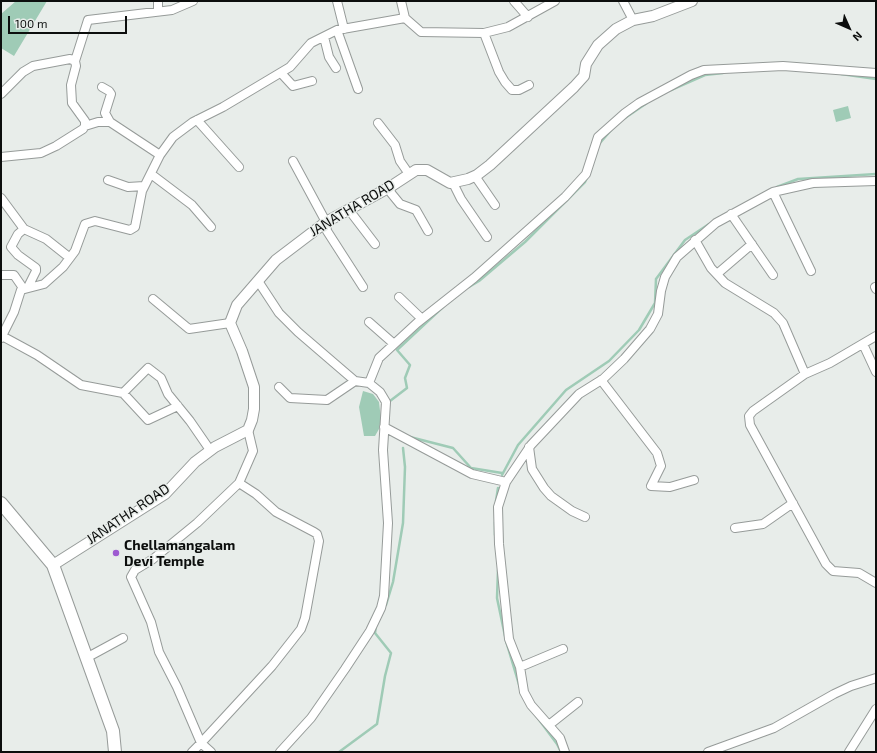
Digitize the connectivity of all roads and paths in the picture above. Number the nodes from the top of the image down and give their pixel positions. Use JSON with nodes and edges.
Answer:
{"nodes":[{"id":1,"x":158,"y":1,"type":"edge"},
{"id":2,"x":194,"y":1,"type":"edge"},
{"id":3,"x":337,"y":1,"type":"edge"},
{"id":4,"x":401,"y":1,"type":"edge"},
{"id":5,"x":514,"y":1,"type":"edge"},
{"id":6,"x":555,"y":1,"type":"edge"},
{"id":7,"x":623,"y":1,"type":"edge"},
{"id":8,"x":692,"y":1,"type":"edge"},
{"id":9,"x":158,"y":12,"type":"junction"},
{"id":10,"x":528,"y":17,"type":"junction"},
{"id":11,"x":406,"y":18,"type":"junction"},
{"id":12,"x":633,"y":20,"type":"junction"},
{"id":13,"x":341,"y":29,"type":"junction"},
{"id":14,"x":484,"y":33,"type":"junction"},
{"id":15,"x":324,"y":37,"type":"junction"},
{"id":16,"x":75,"y":61,"type":"junction"},
{"id":17,"x":336,"y":68,"type":"dead end"},
{"id":18,"x":281,"y":73,"type":"junction"},
{"id":19,"x":876,"y":73,"type":"edge"},
{"id":20,"x":312,"y":81,"type":"dead end"},
{"id":21,"x":529,"y":85,"type":"dead end"},
{"id":22,"x":102,"y":87,"type":"dead end"},
{"id":23,"x":358,"y":89,"type":"dead end"},
{"id":24,"x":1,"y":94,"type":"edge"},
{"id":25,"x":197,"y":120,"type":"junction"},
{"id":26,"x":110,"y":122,"type":"junction"},
{"id":27,"x":378,"y":123,"type":"dead end"},
{"id":28,"x":85,"y":126,"type":"junction"},
{"id":29,"x":160,"y":155,"type":"junction"},
{"id":30,"x":1,"y":157,"type":"edge"},
{"id":31,"x":293,"y":161,"type":"dead end"},
{"id":32,"x":239,"y":167,"type":"dead end"},
{"id":33,"x":151,"y":174,"type":"junction"},
{"id":34,"x":409,"y":174,"type":"junction"},
{"id":35,"x":475,"y":176,"type":"junction"},
{"id":36,"x":108,"y":180,"type":"dead end"},
{"id":37,"x":876,"y":181,"type":"edge"},
{"id":38,"x":453,"y":183,"type":"junction"},
{"id":39,"x":144,"y":186,"type":"junction"},
{"id":40,"x":390,"y":187,"type":"junction"},
{"id":41,"x":773,"y":192,"type":"junction"},
{"id":42,"x":1,"y":198,"type":"edge"},
{"id":43,"x":495,"y":205,"type":"dead end"},
{"id":44,"x":348,"y":210,"type":"junction"},
{"id":45,"x":732,"y":214,"type":"junction"},
{"id":46,"x":326,"y":222,"type":"junction"},
{"id":47,"x":211,"y":228,"type":"dead end"},
{"id":48,"x":24,"y":229,"type":"junction"},
{"id":49,"x":428,"y":231,"type":"dead end"},
{"id":50,"x":487,"y":237,"type":"dead end"},
{"id":51,"x":695,"y":240,"type":"junction"},
{"id":52,"x":375,"y":244,"type":"dead end"},
{"id":53,"x":752,"y":244,"type":"junction"},
{"id":54,"x":70,"y":258,"type":"junction"},
{"id":55,"x":811,"y":271,"type":"dead end"},
{"id":56,"x":717,"y":274,"type":"junction"},
{"id":57,"x":1,"y":275,"type":"edge"},
{"id":58,"x":773,"y":275,"type":"dead end"},
{"id":59,"x":258,"y":281,"type":"junction"},
{"id":60,"x":26,"y":287,"type":"junction"},
{"id":61,"x":363,"y":287,"type":"dead end"},
{"id":62,"x":399,"y":297,"type":"dead end"},
{"id":63,"x":153,"y":299,"type":"dead end"},
{"id":64,"x":422,"y":319,"type":"junction"},
{"id":65,"x":369,"y":322,"type":"dead end"},
{"id":66,"x":230,"y":323,"type":"junction"},
{"id":67,"x":876,"y":336,"type":"edge"},
{"id":68,"x":2,"y":337,"type":"edge"},
{"id":69,"x":394,"y":344,"type":"junction"},
{"id":70,"x":862,"y":344,"type":"junction"},
{"id":71,"x":876,"y":372,"type":"edge"},
{"id":72,"x":805,"y":374,"type":"junction"},
{"id":73,"x":601,"y":380,"type":"junction"},
{"id":74,"x":354,"y":382,"type":"junction"},
{"id":75,"x":369,"y":384,"type":"junction"},
{"id":76,"x":279,"y":387,"type":"dead end"},
{"id":77,"x":123,"y":393,"type":"junction"},
{"id":78,"x":178,"y":406,"type":"junction"},
{"id":79,"x":384,"y":427,"type":"junction"},
{"id":80,"x":248,"y":430,"type":"junction"},
{"id":81,"x":529,"y":447,"type":"junction"},
{"id":82,"x":210,"y":450,"type":"junction"},
{"id":83,"x":694,"y":480,"type":"dead end"},
{"id":84,"x":506,"y":482,"type":"junction"},
{"id":85,"x":239,"y":483,"type":"junction"},
{"id":86,"x":1,"y":503,"type":"edge"},
{"id":87,"x":793,"y":503,"type":"junction"},
{"id":88,"x":585,"y":517,"type":"dead end"},
{"id":89,"x":735,"y":528,"type":"dead end"},
{"id":90,"x":54,"y":564,"type":"junction"},
{"id":91,"x":876,"y":583,"type":"edge"},
{"id":92,"x":123,"y":638,"type":"dead end"},
{"id":93,"x":563,"y":649,"type":"dead end"},
{"id":94,"x":88,"y":657,"type":"junction"},
{"id":95,"x":520,"y":667,"type":"junction"},
{"id":96,"x":876,"y":678,"type":"edge"},
{"id":97,"x":578,"y":702,"type":"dead end"},
{"id":98,"x":876,"y":709,"type":"edge"},
{"id":99,"x":549,"y":725,"type":"junction"},
{"id":100,"x":200,"y":743,"type":"junction"},
{"id":101,"x":720,"y":750,"type":"edge"},
{"id":102,"x":115,"y":752,"type":"edge"},
{"id":103,"x":192,"y":752,"type":"edge"},
{"id":104,"x":211,"y":752,"type":"edge"},
{"id":105,"x":280,"y":752,"type":"edge"},
{"id":106,"x":565,"y":752,"type":"edge"},
{"id":107,"x":708,"y":752,"type":"edge"},
{"id":108,"x":849,"y":752,"type":"edge"}],
"edges":[{"from":1,"to":9,"type":"street"},
{"from":2,"to":9,"type":"street"},
{"from":3,"to":13,"type":"street"},
{"from":4,"to":11,"type":"street"},
{"from":5,"to":10,"type":"street"},
{"from":6,"to":10,"type":"street"},
{"from":7,"to":12,"type":"street"},
{"from":8,"to":12,"type":"street"},
{"from":9,"to":16,"type":"street"},
{"from":10,"to":14,"type":"street"},
{"from":11,"to":13,"type":"street"},
{"from":11,"to":14,"type":"street"},
{"from":12,"to":35,"type":"street"},
{"from":13,"to":15,"type":"street"},
{"from":13,"to":23,"type":"street"},
{"from":14,"to":21,"type":"street"},
{"from":15,"to":17,"type":"street"},
{"from":15,"to":18,"type":"street"},
{"from":16,"to":24,"type":"street"},
{"from":16,"to":28,"type":"street"},
{"from":18,"to":20,"type":"street"},
{"from":18,"to":25,"type":"street"},
{"from":19,"to":64,"type":"street"},
{"from":22,"to":26,"type":"street"},
{"from":25,"to":29,"type":"street"},
{"from":25,"to":32,"type":"street"},
{"from":26,"to":28,"type":"street"},
{"from":26,"to":29,"type":"street"},
{"from":27,"to":34,"type":"street"},
{"from":28,"to":30,"type":"street"},
{"from":29,"to":33,"type":"street"},
{"from":31,"to":46,"type":"street"},
{"from":33,"to":39,"type":"street"},
{"from":33,"to":47,"type":"street"},
{"from":34,"to":38,"type":"street","name":"JANATHA ROAD"},
{"from":34,"to":40,"type":"street","name":"JANATHA ROAD"},
{"from":35,"to":38,"type":"street"},
{"from":35,"to":43,"type":"street"},
{"from":36,"to":39,"type":"street"},
{"from":37,"to":41,"type":"street"},
{"from":38,"to":50,"type":"street"},
{"from":39,"to":54,"type":"street"},
{"from":40,"to":44,"type":"street","name":"JANATHA ROAD"},
{"from":40,"to":49,"type":"street"},
{"from":41,"to":45,"type":"street"},
{"from":41,"to":55,"type":"street"},
{"from":42,"to":48,"type":"street"},
{"from":44,"to":46,"type":"street","name":"JANATHA ROAD"},
{"from":44,"to":52,"type":"street"},
{"from":45,"to":51,"type":"street"},
{"from":45,"to":53,"type":"street"},
{"from":46,"to":59,"type":"street","name":"JANATHA ROAD"},
{"from":46,"to":61,"type":"street"},
{"from":48,"to":54,"type":"street"},
{"from":48,"to":60,"type":"street"},
{"from":51,"to":56,"type":"street"},
{"from":51,"to":73,"type":"street"},
{"from":53,"to":56,"type":"street"},
{"from":53,"to":58,"type":"street"},
{"from":54,"to":60,"type":"street"},
{"from":56,"to":72,"type":"street"},
{"from":57,"to":60,"type":"street"},
{"from":59,"to":66,"type":"street","name":"JANATHA ROAD"},
{"from":59,"to":74,"type":"street"},
{"from":60,"to":68,"type":"street"},
{"from":62,"to":64,"type":"street"},
{"from":63,"to":66,"type":"street"},
{"from":64,"to":69,"type":"street"},
{"from":65,"to":69,"type":"street"},
{"from":66,"to":80,"type":"street"},
{"from":67,"to":70,"type":"street"},
{"from":68,"to":77,"type":"street"},
{"from":69,"to":75,"type":"street"},
{"from":70,"to":71,"type":"street"},
{"from":70,"to":72,"type":"street"},
{"from":72,"to":87,"type":"street"},
{"from":73,"to":81,"type":"street"},
{"from":73,"to":83,"type":"street"},
{"from":74,"to":75,"type":"street"},
{"from":74,"to":76,"type":"street"},
{"from":75,"to":79,"type":"street"},
{"from":77,"to":78,"type":"street"},
{"from":77,"to":78,"type":"street"},
{"from":78,"to":82,"type":"street"},
{"from":79,"to":84,"type":"street"},
{"from":79,"to":105,"type":"street"},
{"from":80,"to":82,"type":"street","name":"JANATHA ROAD"},
{"from":80,"to":85,"type":"street"},
{"from":81,"to":84,"type":"street"},
{"from":81,"to":88,"type":"street"},
{"from":82,"to":90,"type":"street","name":"JANATHA ROAD"},
{"from":84,"to":95,"type":"street"},
{"from":85,"to":100,"type":"street"},
{"from":85,"to":100,"type":"street"},
{"from":86,"to":90,"type":"main road"},
{"from":87,"to":89,"type":"street"},
{"from":87,"to":91,"type":"street"},
{"from":90,"to":94,"type":"main road"},
{"from":92,"to":94,"type":"street"},
{"from":93,"to":95,"type":"street"},
{"from":94,"to":102,"type":"main road"},
{"from":95,"to":99,"type":"street"},
{"from":96,"to":101,"type":"street"},
{"from":97,"to":99,"type":"street"},
{"from":98,"to":108,"type":"street"},
{"from":99,"to":106,"type":"street"},
{"from":100,"to":103,"type":"street"},
{"from":100,"to":104,"type":"street"},
{"from":101,"to":107,"type":"street"}]}
